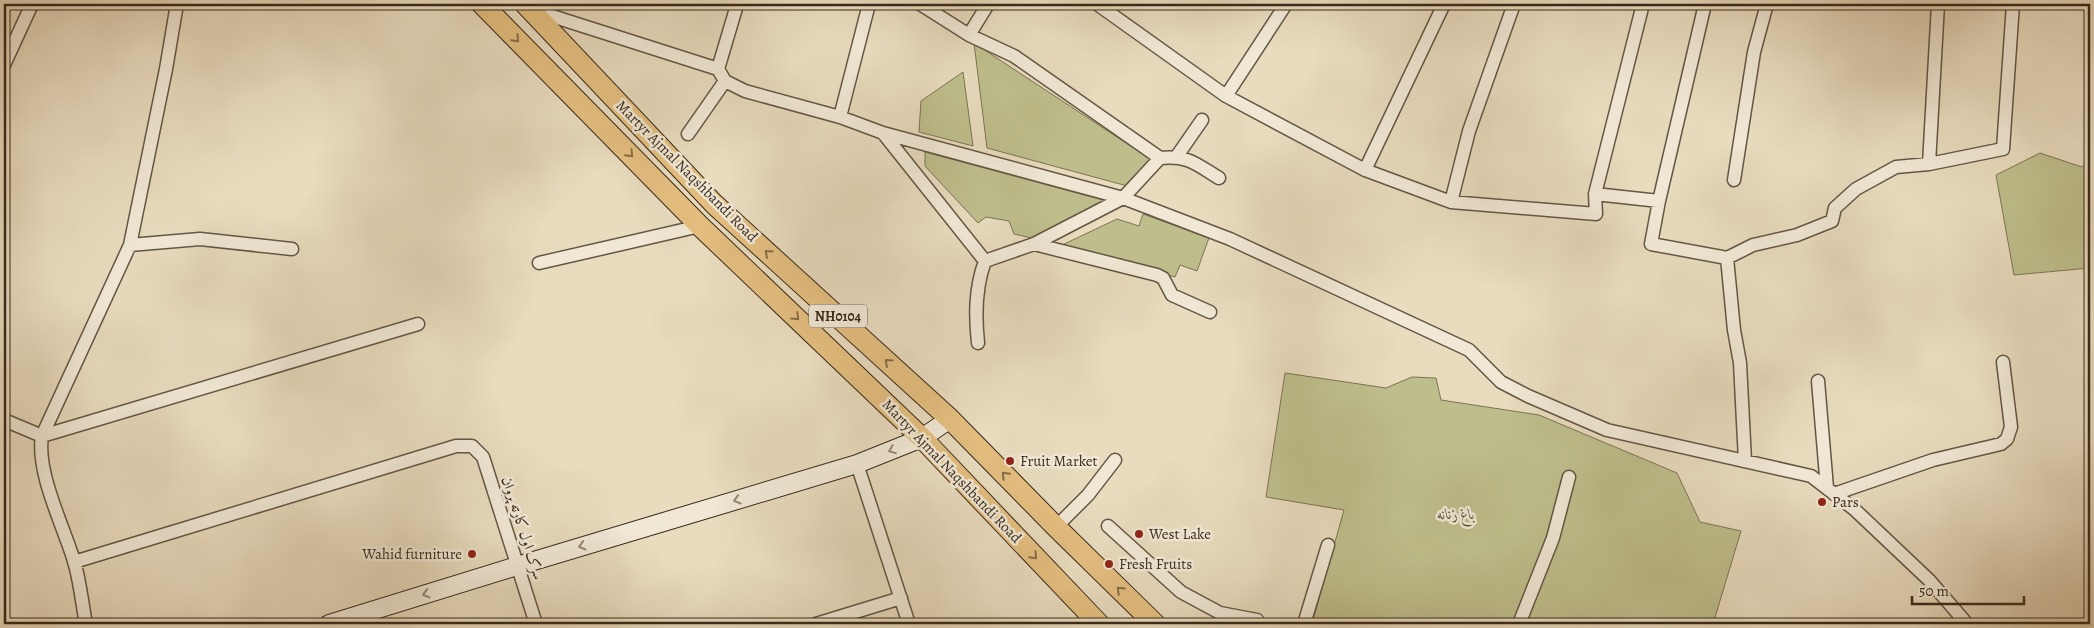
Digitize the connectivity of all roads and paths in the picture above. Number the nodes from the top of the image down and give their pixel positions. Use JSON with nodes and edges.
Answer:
{"nodes":[{"id":1,"x":32,"y":4,"type":"edge"},
{"id":2,"x":177,"y":4,"type":"edge"},
{"id":3,"x":482,"y":4,"type":"edge"},
{"id":4,"x":869,"y":4,"type":"edge"},
{"id":5,"x":920,"y":4,"type":"edge"},
{"id":6,"x":988,"y":4,"type":"edge"},
{"id":7,"x":1097,"y":4,"type":"edge"},
{"id":8,"x":1286,"y":4,"type":"edge"},
{"id":9,"x":1444,"y":4,"type":"edge"},
{"id":10,"x":1514,"y":4,"type":"edge"},
{"id":11,"x":1643,"y":4,"type":"edge"},
{"id":12,"x":1705,"y":4,"type":"edge"},
{"id":13,"x":1767,"y":4,"type":"edge"},
{"id":14,"x":1938,"y":4,"type":"edge"},
{"id":15,"x":2013,"y":4,"type":"edge"},
{"id":16,"x":738,"y":5,"type":"dead end"},
{"id":17,"x":528,"y":6,"type":"edge"},
{"id":18,"x":969,"y":36,"type":"junction"},
{"id":19,"x":4,"y":65,"type":"edge"},
{"id":20,"x":718,"y":69,"type":"junction"},
{"id":21,"x":725,"y":82,"type":"junction"},
{"id":22,"x":1226,"y":96,"type":"junction"},
{"id":23,"x":840,"y":117,"type":"junction"},
{"id":24,"x":1202,"y":120,"type":"dead end"},
{"id":25,"x":883,"y":133,"type":"junction"},
{"id":26,"x":688,"y":134,"type":"dead end"},
{"id":27,"x":1178,"y":156,"type":"junction"},
{"id":28,"x":1160,"y":158,"type":"junction"},
{"id":29,"x":1929,"y":164,"type":"junction"},
{"id":30,"x":1365,"y":170,"type":"junction"},
{"id":31,"x":1219,"y":178,"type":"dead end"},
{"id":32,"x":1734,"y":180,"type":"dead end"},
{"id":33,"x":1595,"y":194,"type":"junction"},
{"id":34,"x":1123,"y":198,"type":"junction"},
{"id":35,"x":1659,"y":201,"type":"junction"},
{"id":36,"x":1451,"y":202,"type":"junction"},
{"id":37,"x":700,"y":226,"type":"junction"},
{"id":38,"x":130,"y":244,"type":"junction"},
{"id":39,"x":1034,"y":244,"type":"junction"},
{"id":40,"x":292,"y":249,"type":"dead end"},
{"id":41,"x":1727,"y":258,"type":"junction"},
{"id":42,"x":984,"y":261,"type":"junction"},
{"id":43,"x":539,"y":263,"type":"dead end"},
{"id":44,"x":1210,"y":312,"type":"dead end"},
{"id":45,"x":418,"y":324,"type":"dead end"},
{"id":46,"x":978,"y":343,"type":"dead end"},
{"id":47,"x":2003,"y":362,"type":"dead end"},
{"id":48,"x":1818,"y":381,"type":"dead end"},
{"id":49,"x":950,"y":419,"type":"junction"},
{"id":50,"x":4,"y":420,"type":"edge"},
{"id":51,"x":42,"y":436,"type":"junction"},
{"id":52,"x":922,"y":438,"type":"junction"},
{"id":53,"x":1115,"y":460,"type":"dead end"},
{"id":54,"x":1745,"y":461,"type":"junction"},
{"id":55,"x":857,"y":464,"type":"junction"},
{"id":56,"x":1569,"y":477,"type":"dead end"},
{"id":57,"x":1830,"y":491,"type":"junction"},
{"id":58,"x":1108,"y":526,"type":"dead end"},
{"id":59,"x":1056,"y":527,"type":"junction"},
{"id":60,"x":1328,"y":545,"type":"dead end"},
{"id":61,"x":74,"y":562,"type":"junction"},
{"id":62,"x":518,"y":566,"type":"junction"},
{"id":63,"x":901,"y":598,"type":"junction"},
{"id":64,"x":86,"y":624,"type":"edge"},
{"id":65,"x":330,"y":624,"type":"edge"},
{"id":66,"x":536,"y":624,"type":"edge"},
{"id":67,"x":816,"y":624,"type":"edge"},
{"id":68,"x":909,"y":624,"type":"edge"},
{"id":69,"x":1099,"y":624,"type":"edge"},
{"id":70,"x":1155,"y":624,"type":"edge"},
{"id":71,"x":1257,"y":624,"type":"edge"},
{"id":72,"x":1304,"y":624,"type":"edge"},
{"id":73,"x":1518,"y":624,"type":"edge"},
{"id":74,"x":1967,"y":624,"type":"edge"}],
"edges":[{"from":1,"to":19,"type":"street"},
{"from":2,"to":38,"type":"street"},
{"from":3,"to":37,"type":"highway","name":"Martyr Ajmal Naqshbandi Road","number":"NH0104","one_way":true},
{"from":4,"to":23,"type":"street"},
{"from":5,"to":18,"type":"street"},
{"from":6,"to":18,"type":"street"},
{"from":7,"to":22,"type":"street"},
{"from":8,"to":22,"type":"street"},
{"from":9,"to":30,"type":"street"},
{"from":10,"to":36,"type":"street"},
{"from":11,"to":33,"type":"street"},
{"from":12,"to":35,"type":"street"},
{"from":13,"to":32,"type":"street"},
{"from":14,"to":29,"type":"street"},
{"from":15,"to":29,"type":"street"},
{"from":16,"to":20,"type":"street"},
{"from":17,"to":20,"type":"street"},
{"from":49,"to":17,"type":"highway","name":"Martyr Ajmal Naqshbandi Road","number":"NH0104","one_way":true},
{"from":18,"to":28,"type":"street"},
{"from":20,"to":21,"type":"street"},
{"from":21,"to":23,"type":"street"},
{"from":21,"to":26,"type":"street"},
{"from":22,"to":30,"type":"street"},
{"from":23,"to":25,"type":"street"},
{"from":24,"to":27,"type":"street"},
{"from":25,"to":34,"type":"street"},
{"from":25,"to":42,"type":"street"},
{"from":27,"to":28,"type":"street"},
{"from":27,"to":31,"type":"street"},
{"from":28,"to":34,"type":"street"},
{"from":29,"to":41,"type":"street"},
{"from":30,"to":36,"type":"street"},
{"from":33,"to":35,"type":"street"},
{"from":33,"to":36,"type":"street"},
{"from":34,"to":39,"type":"street"},
{"from":34,"to":54,"type":"street"},
{"from":35,"to":41,"type":"street"},
{"from":37,"to":43,"type":"street"},
{"from":37,"to":52,"type":"highway","name":"Martyr Ajmal Naqshbandi Road","number":"NH0104","one_way":true},
{"from":38,"to":40,"type":"street"},
{"from":38,"to":51,"type":"street"},
{"from":39,"to":42,"type":"street"},
{"from":39,"to":44,"type":"street"},
{"from":41,"to":54,"type":"street"},
{"from":42,"to":46,"type":"street"},
{"from":45,"to":51,"type":"street"},
{"from":47,"to":57,"type":"street"},
{"from":48,"to":57,"type":"street"},
{"from":49,"to":52,"type":"main road"},
{"from":59,"to":49,"type":"highway","name":"Martyr Ajmal Naqshbandi Road","number":"NH0104","one_way":true},
{"from":50,"to":51,"type":"street"},
{"from":51,"to":61,"type":"street"},
{"from":52,"to":55,"type":"main road","one_way":true},
{"from":52,"to":69,"type":"highway","name":"Martyr Ajmal Naqshbandi Road","number":"NH0104","one_way":true},
{"from":53,"to":59,"type":"street"},
{"from":54,"to":57,"type":"street"},
{"from":55,"to":62,"type":"main road","one_way":true},
{"from":55,"to":63,"type":"street"},
{"from":56,"to":73,"type":"street"},
{"from":57,"to":74,"type":"street"},
{"from":58,"to":71,"type":"street"},
{"from":70,"to":59,"type":"highway","name":"Martyr Ajmal Naqshbandi Road","number":"NH0104","one_way":true},
{"from":60,"to":72,"type":"street"},
{"from":61,"to":62,"type":"street","name":"سرک اول کارته پروان"},
{"from":61,"to":64,"type":"street"},
{"from":62,"to":65,"type":"main road","one_way":true},
{"from":62,"to":66,"type":"street","name":"سرک اول کارته پروان"},
{"from":63,"to":67,"type":"street"},
{"from":63,"to":68,"type":"street"}]}
